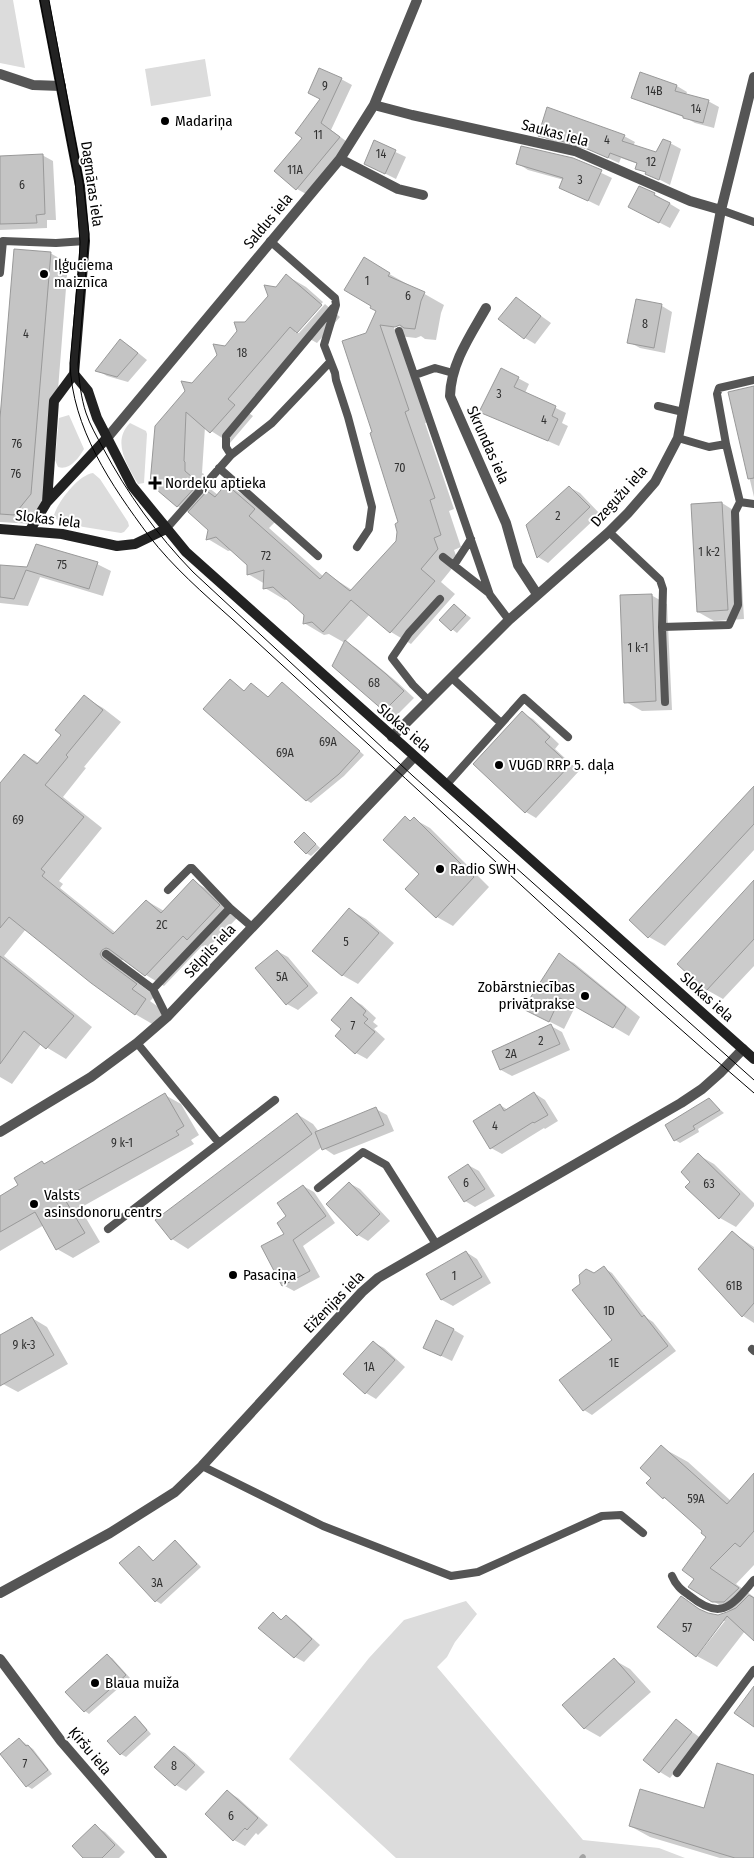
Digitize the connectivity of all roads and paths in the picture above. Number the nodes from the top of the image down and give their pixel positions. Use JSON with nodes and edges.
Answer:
{"nodes":[{"id":1,"x":44,"y":0,"type":"edge"},
{"id":2,"x":417,"y":0,"type":"edge"},
{"id":3,"x":0,"y":74,"type":"edge"},
{"id":4,"x":754,"y":76,"type":"edge"},
{"id":5,"x":61,"y":86,"type":"junction"},
{"id":6,"x":374,"y":105,"type":"junction"},
{"id":7,"x":340,"y":159,"type":"junction"},
{"id":8,"x":423,"y":195,"type":"dead end"},
{"id":9,"x":721,"y":210,"type":"junction"},
{"id":10,"x":754,"y":222,"type":"edge"},
{"id":11,"x":85,"y":241,"type":"junction"},
{"id":12,"x":270,"y":241,"type":"junction"},
{"id":13,"x":0,"y":273,"type":"edge"},
{"id":14,"x":336,"y":305,"type":"junction"},
{"id":15,"x":486,"y":308,"type":"dead end"},
{"id":16,"x":399,"y":331,"type":"dead end"},
{"id":17,"x":309,"y":337,"type":"junction"},
{"id":18,"x":324,"y":345,"type":"junction"},
{"id":19,"x":330,"y":362,"type":"junction"},
{"id":20,"x":453,"y":373,"type":"junction"},
{"id":21,"x":74,"y":374,"type":"junction"},
{"id":22,"x":415,"y":375,"type":"junction"},
{"id":23,"x":754,"y":380,"type":"edge"},
{"id":24,"x":658,"y":406,"type":"dead end"},
{"id":25,"x":682,"y":412,"type":"junction"},
{"id":26,"x":106,"y":438,"type":"junction"},
{"id":27,"x":678,"y":438,"type":"junction"},
{"id":28,"x":726,"y":444,"type":"junction"},
{"id":29,"x":231,"y":455,"type":"junction"},
{"id":30,"x":220,"y":468,"type":"junction"},
{"id":31,"x":47,"y":502,"type":"junction"},
{"id":32,"x":740,"y":502,"type":"junction"},
{"id":33,"x":754,"y":504,"type":"edge"},
{"id":34,"x":0,"y":529,"type":"edge"},
{"id":35,"x":166,"y":529,"type":"junction"},
{"id":36,"x":30,"y":530,"type":"junction"},
{"id":37,"x":609,"y":532,"type":"junction"},
{"id":38,"x":471,"y":539,"type":"junction"},
{"id":39,"x":357,"y":547,"type":"dead end"},
{"id":40,"x":318,"y":556,"type":"dead end"},
{"id":41,"x":443,"y":557,"type":"dead end"},
{"id":42,"x":454,"y":565,"type":"junction"},
{"id":43,"x":537,"y":594,"type":"junction"},
{"id":44,"x":490,"y":595,"type":"junction"},
{"id":45,"x":440,"y":599,"type":"dead end"},
{"id":46,"x":509,"y":620,"type":"junction"},
{"id":47,"x":662,"y":627,"type":"junction"},
{"id":48,"x":452,"y":678,"type":"junction"},
{"id":49,"x":428,"y":701,"type":"junction"},
{"id":50,"x":665,"y":702,"type":"dead end"},
{"id":51,"x":501,"y":723,"type":"junction"},
{"id":52,"x":392,"y":737,"type":"junction"},
{"id":53,"x":568,"y":737,"type":"dead end"},
{"id":54,"x":414,"y":757,"type":"junction"},
{"id":55,"x":446,"y":784,"type":"junction"},
{"id":56,"x":168,"y":890,"type":"dead end"},
{"id":57,"x":230,"y":908,"type":"junction"},
{"id":58,"x":252,"y":927,"type":"junction"},
{"id":59,"x":106,"y":954,"type":"dead end"},
{"id":60,"x":153,"y":989,"type":"junction"},
{"id":61,"x":166,"y":1017,"type":"junction"},
{"id":62,"x":137,"y":1043,"type":"junction"},
{"id":63,"x":743,"y":1049,"type":"junction"},
{"id":64,"x":754,"y":1060,"type":"edge"},
{"id":65,"x":275,"y":1100,"type":"dead end"},
{"id":66,"x":0,"y":1132,"type":"edge"},
{"id":67,"x":219,"y":1144,"type":"junction"},
{"id":68,"x":318,"y":1188,"type":"dead end"},
{"id":69,"x":108,"y":1229,"type":"dead end"},
{"id":70,"x":436,"y":1244,"type":"junction"},
{"id":71,"x":202,"y":1466,"type":"junction"},
{"id":72,"x":643,"y":1532,"type":"dead end"},
{"id":73,"x":672,"y":1576,"type":"dead end"},
{"id":74,"x":754,"y":1580,"type":"edge"},
{"id":75,"x":0,"y":1593,"type":"edge"},
{"id":76,"x":0,"y":1659,"type":"edge"},
{"id":77,"x":754,"y":1670,"type":"edge"},
{"id":78,"x":678,"y":1773,"type":"dead end"},
{"id":79,"x":162,"y":1858,"type":"edge"}],
"edges":[{"from":1,"to":5,"type":"street","name":"Dagmāras iela"},
{"from":2,"to":6,"type":"street","name":"Saldus iela"},
{"from":3,"to":5,"type":"street"},
{"from":4,"to":9,"type":"street","name":"Dzegužu iela"},
{"from":5,"to":11,"type":"street","name":"Dagmāras iela"},
{"from":6,"to":7,"type":"street","name":"Saldus iela"},
{"from":6,"to":9,"type":"street","name":"Saukas iela"},
{"from":7,"to":8,"type":"street"},
{"from":7,"to":12,"type":"street","name":"Saldus iela"},
{"from":9,"to":10,"type":"lane"},
{"from":9,"to":25,"type":"street","name":"Dzegužu iela"},
{"from":11,"to":13,"type":"lane"},
{"from":11,"to":21,"type":"street","name":"Dagmāras iela"},
{"from":12,"to":14,"type":"lane"},
{"from":12,"to":26,"type":"street","name":"Saldus iela"},
{"from":14,"to":17,"type":"lane"},
{"from":14,"to":18,"type":"lane"},
{"from":15,"to":20,"type":"street","name":"Skrundas iela"},
{"from":16,"to":22,"type":"lane"},
{"from":17,"to":18,"type":"lane"},
{"from":17,"to":29,"type":"lane"},
{"from":18,"to":19,"type":"lane"},
{"from":19,"to":29,"type":"lane"},
{"from":19,"to":39,"type":"lane"},
{"from":20,"to":22,"type":"lane"},
{"from":20,"to":43,"type":"street","name":"Skrundas iela"},
{"from":21,"to":26,"type":"street"},
{"from":21,"to":31,"type":"street"},
{"from":22,"to":38,"type":"lane"},
{"from":23,"to":28,"type":"lane"},
{"from":24,"to":25,"type":"lane"},
{"from":25,"to":27,"type":"street","name":"Dzegužu iela"},
{"from":26,"to":31,"type":"street"},
{"from":26,"to":35,"type":"street"},
{"from":27,"to":28,"type":"lane"},
{"from":27,"to":37,"type":"street","name":"Dzegužu iela"},
{"from":28,"to":32,"type":"lane"},
{"from":29,"to":30,"type":"lane"},
{"from":30,"to":35,"type":"lane"},
{"from":30,"to":40,"type":"lane"},
{"from":31,"to":36,"type":"street"},
{"from":32,"to":33,"type":"lane"},
{"from":32,"to":47,"type":"lane"},
{"from":34,"to":36,"type":"street","name":"Slokas iela"},
{"from":35,"to":36,"type":"street","name":"Slokas iela"},
{"from":35,"to":52,"type":"street","name":"Slokas iela"},
{"from":37,"to":43,"type":"street","name":"Dzegužu iela"},
{"from":37,"to":47,"type":"lane"},
{"from":38,"to":42,"type":"lane"},
{"from":38,"to":44,"type":"lane"},
{"from":41,"to":42,"type":"lane"},
{"from":42,"to":44,"type":"lane"},
{"from":43,"to":46,"type":"street","name":"Dzegužu iela"},
{"from":44,"to":46,"type":"lane"},
{"from":45,"to":49,"type":"lane"},
{"from":46,"to":48,"type":"street","name":"Dzegužu iela"},
{"from":47,"to":50,"type":"lane"},
{"from":48,"to":49,"type":"street","name":"Dzegužu iela"},
{"from":48,"to":51,"type":"lane"},
{"from":49,"to":52,"type":"street","name":"Dzegužu iela"},
{"from":51,"to":53,"type":"lane"},
{"from":51,"to":55,"type":"lane"},
{"from":52,"to":54,"type":"street","name":"Slokas iela"},
{"from":54,"to":55,"type":"street","name":"Slokas iela"},
{"from":54,"to":58,"type":"street","name":"Sēlpils iela"},
{"from":55,"to":63,"type":"street","name":"Slokas iela"},
{"from":56,"to":57,"type":"lane"},
{"from":57,"to":58,"type":"lane"},
{"from":57,"to":60,"type":"lane"},
{"from":58,"to":61,"type":"street","name":"Sēlpils iela"},
{"from":59,"to":60,"type":"lane"},
{"from":60,"to":61,"type":"lane"},
{"from":61,"to":62,"type":"street","name":"Sēlpils iela"},
{"from":62,"to":66,"type":"street","name":"Sēlpils iela"},
{"from":62,"to":67,"type":"lane"},
{"from":63,"to":64,"type":"street","name":"Slokas iela"},
{"from":63,"to":70,"type":"street","name":"Eiženijas iela"},
{"from":65,"to":67,"type":"lane"},
{"from":67,"to":69,"type":"lane"},
{"from":68,"to":70,"type":"lane"},
{"from":70,"to":71,"type":"street","name":"Eiženijas iela"},
{"from":71,"to":72,"type":"lane"},
{"from":71,"to":75,"type":"street","name":"Eiženijas iela"},
{"from":73,"to":74,"type":"lane"},
{"from":76,"to":79,"type":"street","name":"Ķiršu iela"},
{"from":77,"to":78,"type":"lane"}]}
